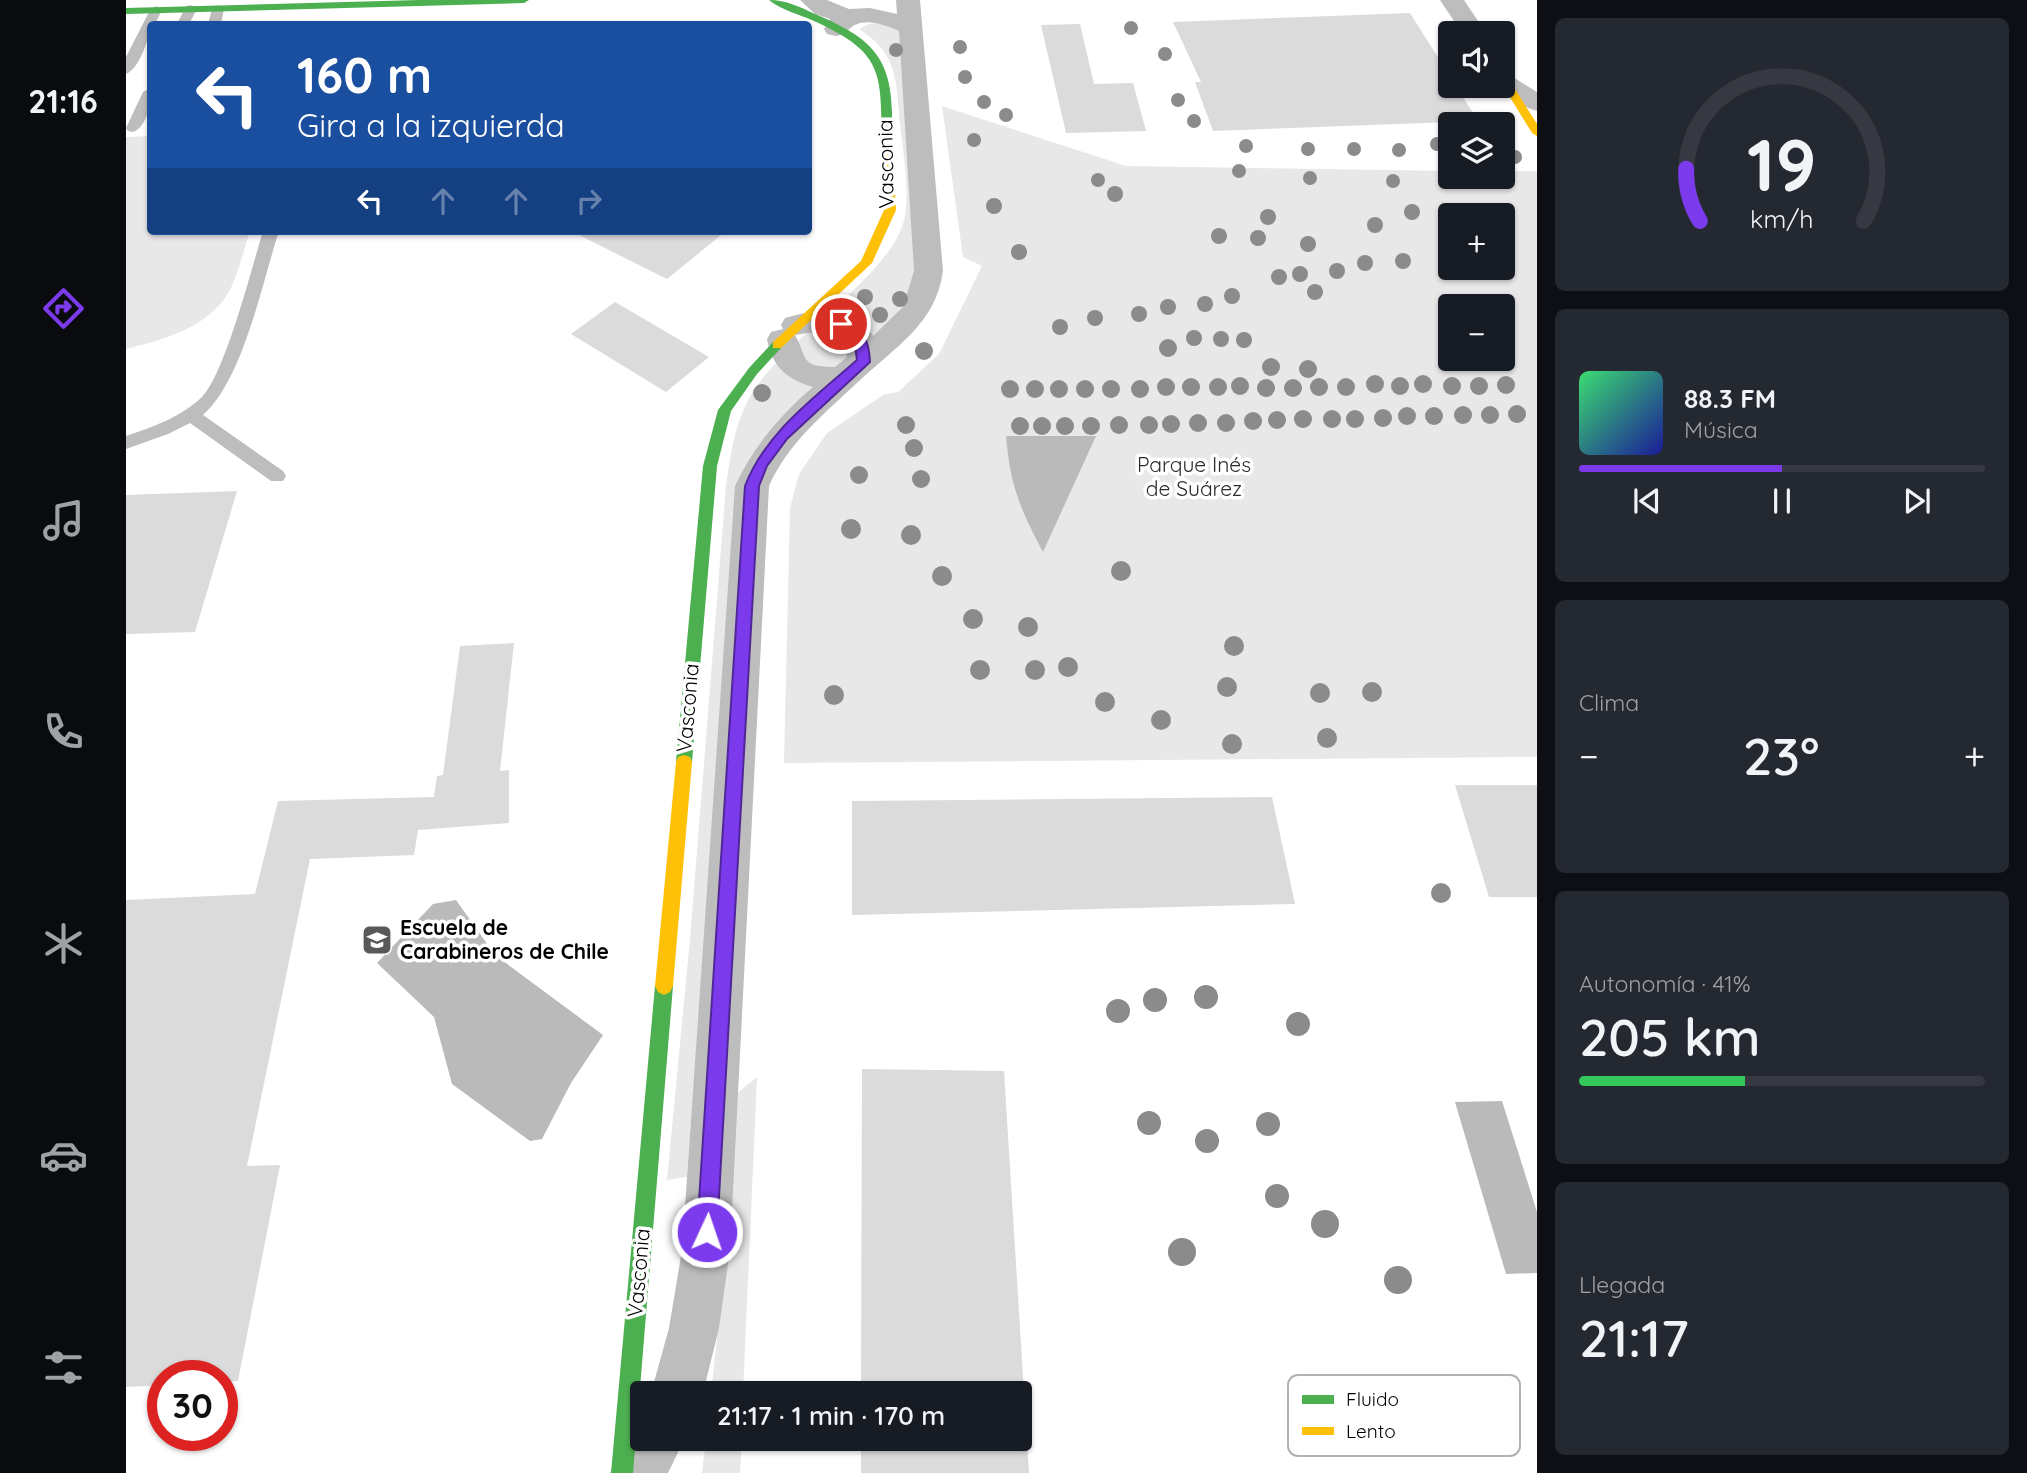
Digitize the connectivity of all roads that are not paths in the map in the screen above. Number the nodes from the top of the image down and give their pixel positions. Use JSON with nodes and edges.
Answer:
{"nodes":[{"id":1,"x":524,"y":0,"type":"edge"},
{"id":2,"x":774,"y":0,"type":"edge"},
{"id":3,"x":812,"y":0,"type":"edge"},
{"id":4,"x":1452,"y":0,"type":"edge"},
{"id":5,"x":440,"y":1,"type":"edge"},
{"id":6,"x":191,"y":9,"type":"junction"},
{"id":7,"x":156,"y":10,"type":"junction"},
{"id":8,"x":126,"y":11,"type":"edge"},
{"id":9,"x":218,"y":11,"type":"edge"},
{"id":10,"x":909,"y":14,"type":"edge"},
{"id":11,"x":150,"y":21,"type":"edge"},
{"id":12,"x":185,"y":21,"type":"edge"},
{"id":13,"x":1466,"y":21,"type":"edge"},
{"id":14,"x":843,"y":23,"type":"junction"},
{"id":15,"x":147,"y":28,"type":"edge"},
{"id":16,"x":126,"y":70,"type":"edge"},
{"id":17,"x":1515,"y":88,"type":"edge"},
{"id":18,"x":147,"y":97,"type":"edge"},
{"id":19,"x":1515,"y":97,"type":"edge"},
{"id":20,"x":1537,"y":103,"type":"edge"},
{"id":21,"x":130,"y":128,"type":"edge"},
{"id":22,"x":1537,"y":133,"type":"edge"},
{"id":23,"x":270,"y":235,"type":"edge"},
{"id":24,"x":789,"y":332,"type":"junction"},
{"id":25,"x":854,"y":370,"type":"junction"},
{"id":26,"x":191,"y":415,"type":"junction"},
{"id":27,"x":126,"y":443,"type":"edge"},
{"id":28,"x":277,"y":476,"type":"dead end"},
{"id":29,"x":680,"y":1381,"type":"edge"},
{"id":30,"x":651,"y":1451,"type":"edge"},
{"id":31,"x":622,"y":1473,"type":"edge"},
{"id":32,"x":637,"y":1473,"type":"edge"}],
"edges":[{"from":1,"to":5,"type":"street"},
{"from":2,"to":14,"type":"street","name":"Vasconia"},
{"from":3,"to":14,"type":"street"},
{"from":4,"to":13,"type":"street"},
{"from":5,"to":9,"type":"street"},
{"from":6,"to":7,"type":"street"},
{"from":6,"to":9,"type":"street"},
{"from":6,"to":12,"type":"lane"},
{"from":7,"to":8,"type":"street"},
{"from":7,"to":11,"type":"lane"},
{"from":10,"to":14,"type":"street","name":"Vasconia"},
{"from":10,"to":25,"type":"street","name":"Vasconia"},
{"from":14,"to":24,"type":"street","name":"Vasconia"},
{"from":15,"to":16,"type":"lane"},
{"from":17,"to":20,"type":"street"},
{"from":18,"to":21,"type":"lane"},
{"from":19,"to":22,"type":"street"},
{"from":23,"to":26,"type":"lane"},
{"from":24,"to":25,"type":"street"},
{"from":24,"to":25,"type":"street"},
{"from":24,"to":31,"type":"street","name":"Vasconia"},
{"from":25,"to":29,"type":"street","name":"Vasconia"},
{"from":26,"to":27,"type":"lane"},
{"from":26,"to":28,"type":"lane"},
{"from":30,"to":32,"type":"street"}]}
